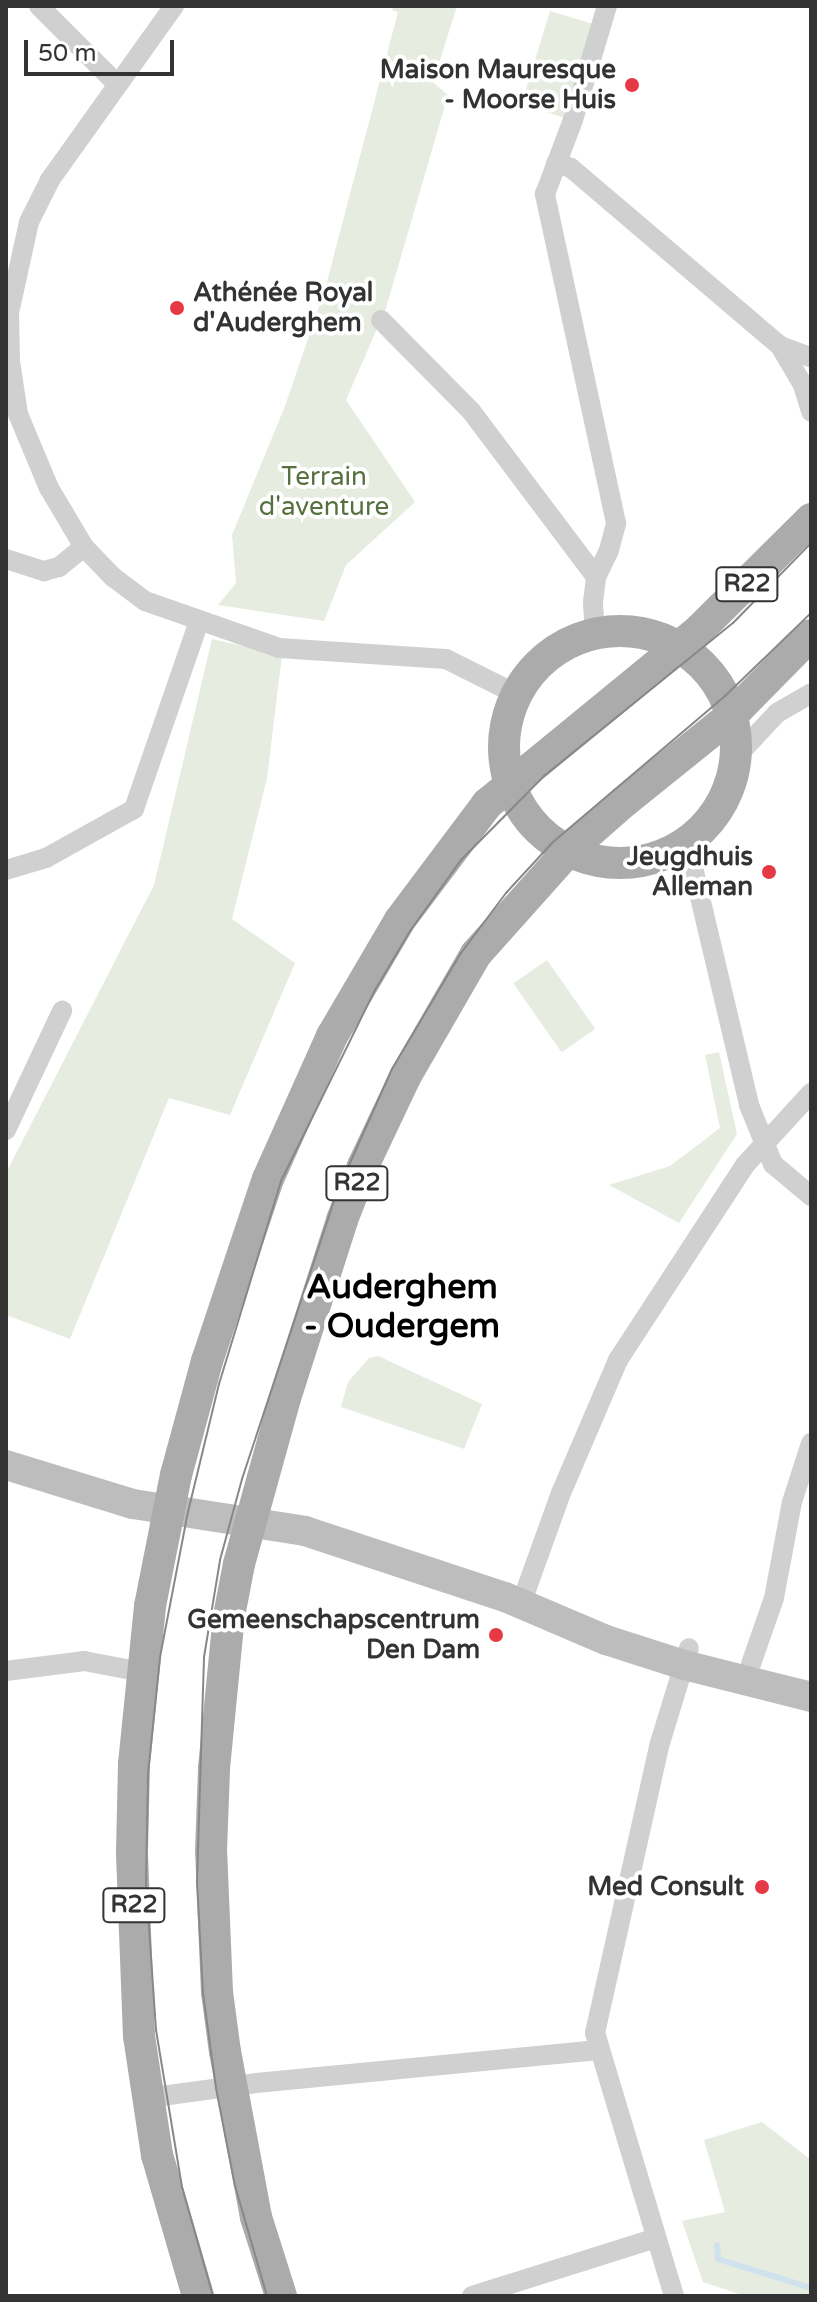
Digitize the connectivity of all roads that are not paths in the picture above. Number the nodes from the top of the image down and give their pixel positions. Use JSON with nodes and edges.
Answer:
{"nodes":[{"id":1,"x":39,"y":6,"type":"edge"},
{"id":2,"x":174,"y":6,"type":"edge"},
{"id":3,"x":607,"y":6,"type":"edge"},
{"id":4,"x":117,"y":84,"type":"junction"},
{"id":5,"x":556,"y":163,"type":"junction"},
{"id":6,"x":381,"y":320,"type":"dead end"},
{"id":7,"x":780,"y":346,"type":"junction"},
{"id":8,"x":811,"y":357,"type":"edge"},
{"id":9,"x":811,"y":412,"type":"edge"},
{"id":10,"x":811,"y":519,"type":"edge"},
{"id":11,"x":84,"y":547,"type":"junction"},
{"id":12,"x":6,"y":559,"type":"edge"},
{"id":13,"x":596,"y":577,"type":"junction"},
{"id":14,"x":199,"y":621,"type":"junction"},
{"id":15,"x":595,"y":633,"type":"junction"},
{"id":16,"x":811,"y":635,"type":"edge"},
{"id":17,"x":680,"y":647,"type":"junction"},
{"id":18,"x":811,"y":693,"type":"edge"},
{"id":19,"x":516,"y":694,"type":"junction"},
{"id":20,"x":732,"y":715,"type":"junction"},
{"id":21,"x":736,"y":757,"type":"junction"},
{"id":22,"x":509,"y":784,"type":"junction"},
{"id":23,"x":681,"y":846,"type":"junction"},
{"id":24,"x":568,"y":851,"type":"junction"},
{"id":25,"x":6,"y":870,"type":"edge"},
{"id":26,"x":62,"y":1011,"type":"dead end"},
{"id":27,"x":811,"y":1093,"type":"edge"},
{"id":28,"x":6,"y":1130,"type":"edge"},
{"id":29,"x":764,"y":1144,"type":"junction"},
{"id":30,"x":811,"y":1196,"type":"edge"},
{"id":31,"x":811,"y":1443,"type":"edge"},
{"id":32,"x":6,"y":1465,"type":"edge"},
{"id":33,"x":168,"y":1509,"type":"junction"},
{"id":34,"x":252,"y":1522,"type":"junction"},
{"id":35,"x":521,"y":1604,"type":"junction"},
{"id":36,"x":687,"y":1656,"type":"junction"},
{"id":37,"x":751,"y":1664,"type":"junction"},
{"id":38,"x":6,"y":1671,"type":"edge"},
{"id":39,"x":142,"y":1672,"type":"junction"},
{"id":40,"x":811,"y":1683,"type":"edge"},
{"id":41,"x":811,"y":1697,"type":"edge"},
{"id":42,"x":598,"y":2050,"type":"junction"},
{"id":43,"x":232,"y":2086,"type":"junction"},
{"id":44,"x":147,"y":2098,"type":"junction"},
{"id":45,"x":656,"y":2238,"type":"junction"},
{"id":46,"x":198,"y":2296,"type":"edge"},
{"id":47,"x":281,"y":2296,"type":"edge"},
{"id":48,"x":472,"y":2296,"type":"edge"},
{"id":49,"x":674,"y":2296,"type":"edge"}],
"edges":[{"from":1,"to":4,"type":"street"},
{"from":2,"to":4,"type":"street"},
{"from":3,"to":5,"type":"street"},
{"from":4,"to":11,"type":"street"},
{"from":5,"to":7,"type":"street"},
{"from":5,"to":13,"type":"street"},
{"from":6,"to":13,"type":"street"},
{"from":7,"to":8,"type":"street"},
{"from":7,"to":9,"type":"street"},
{"from":10,"to":17,"type":"main road","number":"R22"},
{"from":11,"to":12,"type":"street"},
{"from":11,"to":14,"type":"street"},
{"from":13,"to":15,"type":"street"},
{"from":14,"to":19,"type":"street"},
{"from":14,"to":25,"type":"street"},
{"from":15,"to":17,"type":"main road"},
{"from":15,"to":19,"type":"main road"},
{"from":16,"to":20,"type":"main road","number":"R22"},
{"from":17,"to":20,"type":"main road"},
{"from":17,"to":22,"type":"main road","number":"R22"},
{"from":18,"to":21,"type":"street"},
{"from":19,"to":22,"type":"main road"},
{"from":20,"to":21,"type":"main road"},
{"from":20,"to":24,"type":"main road","number":"R22"},
{"from":21,"to":23,"type":"main road"},
{"from":22,"to":24,"type":"main road"},
{"from":22,"to":33,"type":"main road","number":"R22"},
{"from":23,"to":24,"type":"main road"},
{"from":23,"to":29,"type":"street"},
{"from":24,"to":34,"type":"main road","number":"R22"},
{"from":26,"to":28,"type":"street"},
{"from":27,"to":29,"type":"street"},
{"from":29,"to":30,"type":"street"},
{"from":29,"to":35,"type":"street"},
{"from":31,"to":37,"type":"street"},
{"from":32,"to":33,"type":"main road"},
{"from":33,"to":34,"type":"main road"},
{"from":33,"to":39,"type":"main road","number":"R22"},
{"from":34,"to":35,"type":"main road"},
{"from":34,"to":43,"type":"main road","number":"R22"},
{"from":35,"to":36,"type":"main road"},
{"from":36,"to":37,"type":"main road"},
{"from":36,"to":41,"type":"main road"},
{"from":36,"to":42,"type":"street"},
{"from":37,"to":40,"type":"main road"},
{"from":38,"to":39,"type":"street"},
{"from":39,"to":44,"type":"main road","number":"R22"},
{"from":42,"to":43,"type":"street"},
{"from":42,"to":45,"type":"street"},
{"from":43,"to":44,"type":"street"},
{"from":43,"to":47,"type":"main road","number":"R22"},
{"from":44,"to":46,"type":"main road","number":"R22"},
{"from":45,"to":48,"type":"street"},
{"from":45,"to":49,"type":"street"}]}
